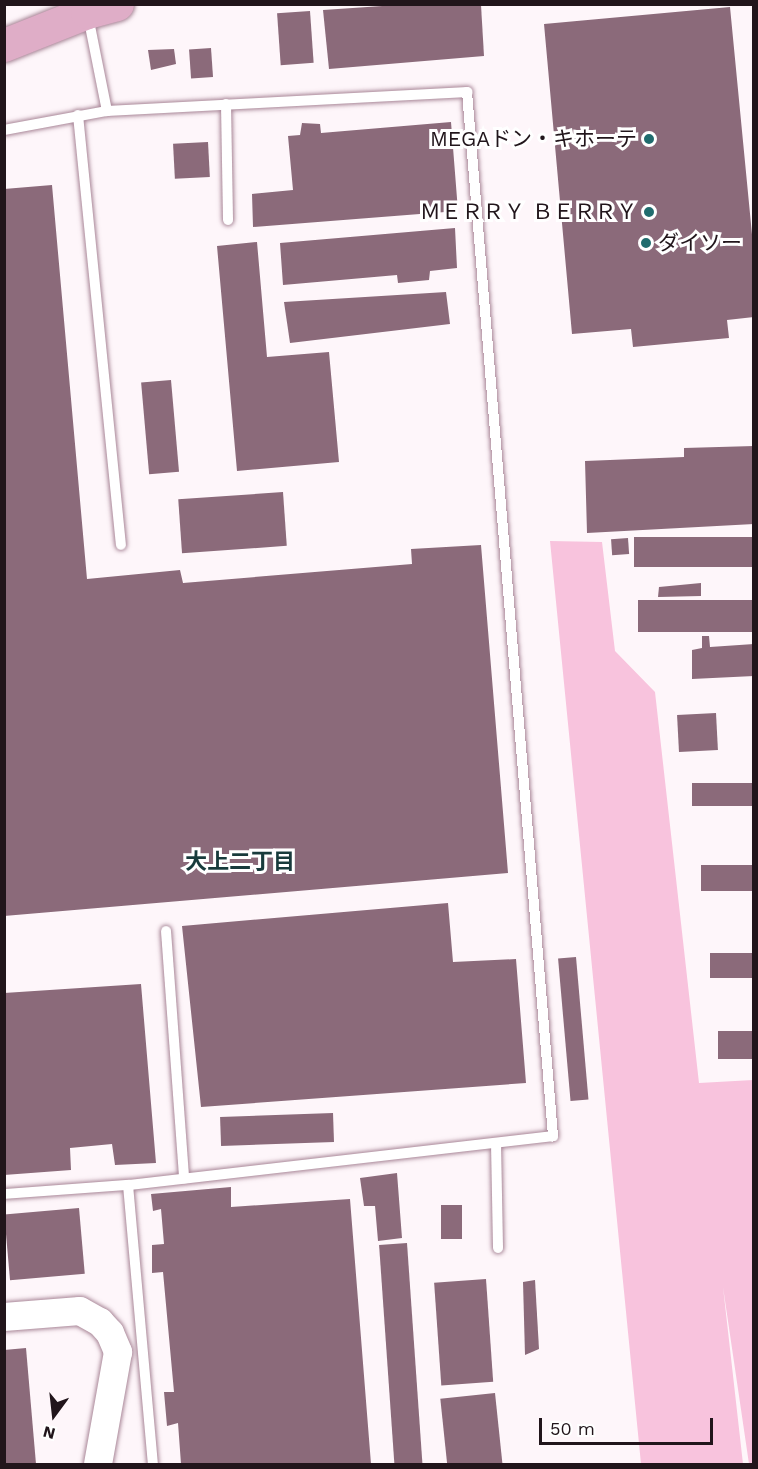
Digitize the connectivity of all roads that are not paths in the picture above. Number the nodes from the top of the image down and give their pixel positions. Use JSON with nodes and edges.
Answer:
{"nodes":[{"id":1,"x":102,"y":8,"type":"edge"},
{"id":2,"x":4,"y":45,"type":"edge"},
{"id":3,"x":226,"y":104,"type":"junction"},
{"id":4,"x":107,"y":111,"type":"junction"},
{"id":5,"x":78,"y":115,"type":"junction"},
{"id":6,"x":4,"y":130,"type":"edge"},
{"id":7,"x":228,"y":220,"type":"dead end"},
{"id":8,"x":121,"y":545,"type":"dead end"},
{"id":9,"x":166,"y":931,"type":"dead end"},
{"id":10,"x":496,"y":1143,"type":"junction"},
{"id":11,"x":184,"y":1178,"type":"junction"},
{"id":12,"x":128,"y":1185,"type":"junction"},
{"id":13,"x":4,"y":1194,"type":"edge"},
{"id":14,"x":498,"y":1248,"type":"dead end"},
{"id":15,"x":4,"y":1317,"type":"edge"},
{"id":16,"x":98,"y":1464,"type":"edge"},
{"id":17,"x":153,"y":1464,"type":"edge"}],
"edges":[{"from":1,"to":2,"type":"main road"},
{"from":1,"to":4,"type":"lane"},
{"from":3,"to":4,"type":"lane"},
{"from":3,"to":7,"type":"lane"},
{"from":3,"to":10,"type":"lane"},
{"from":4,"to":5,"type":"lane"},
{"from":5,"to":6,"type":"lane"},
{"from":5,"to":8,"type":"lane"},
{"from":9,"to":11,"type":"lane"},
{"from":10,"to":11,"type":"lane"},
{"from":10,"to":14,"type":"lane"},
{"from":11,"to":12,"type":"lane"},
{"from":12,"to":13,"type":"lane"},
{"from":12,"to":17,"type":"lane"},
{"from":15,"to":16,"type":"street"}]}
